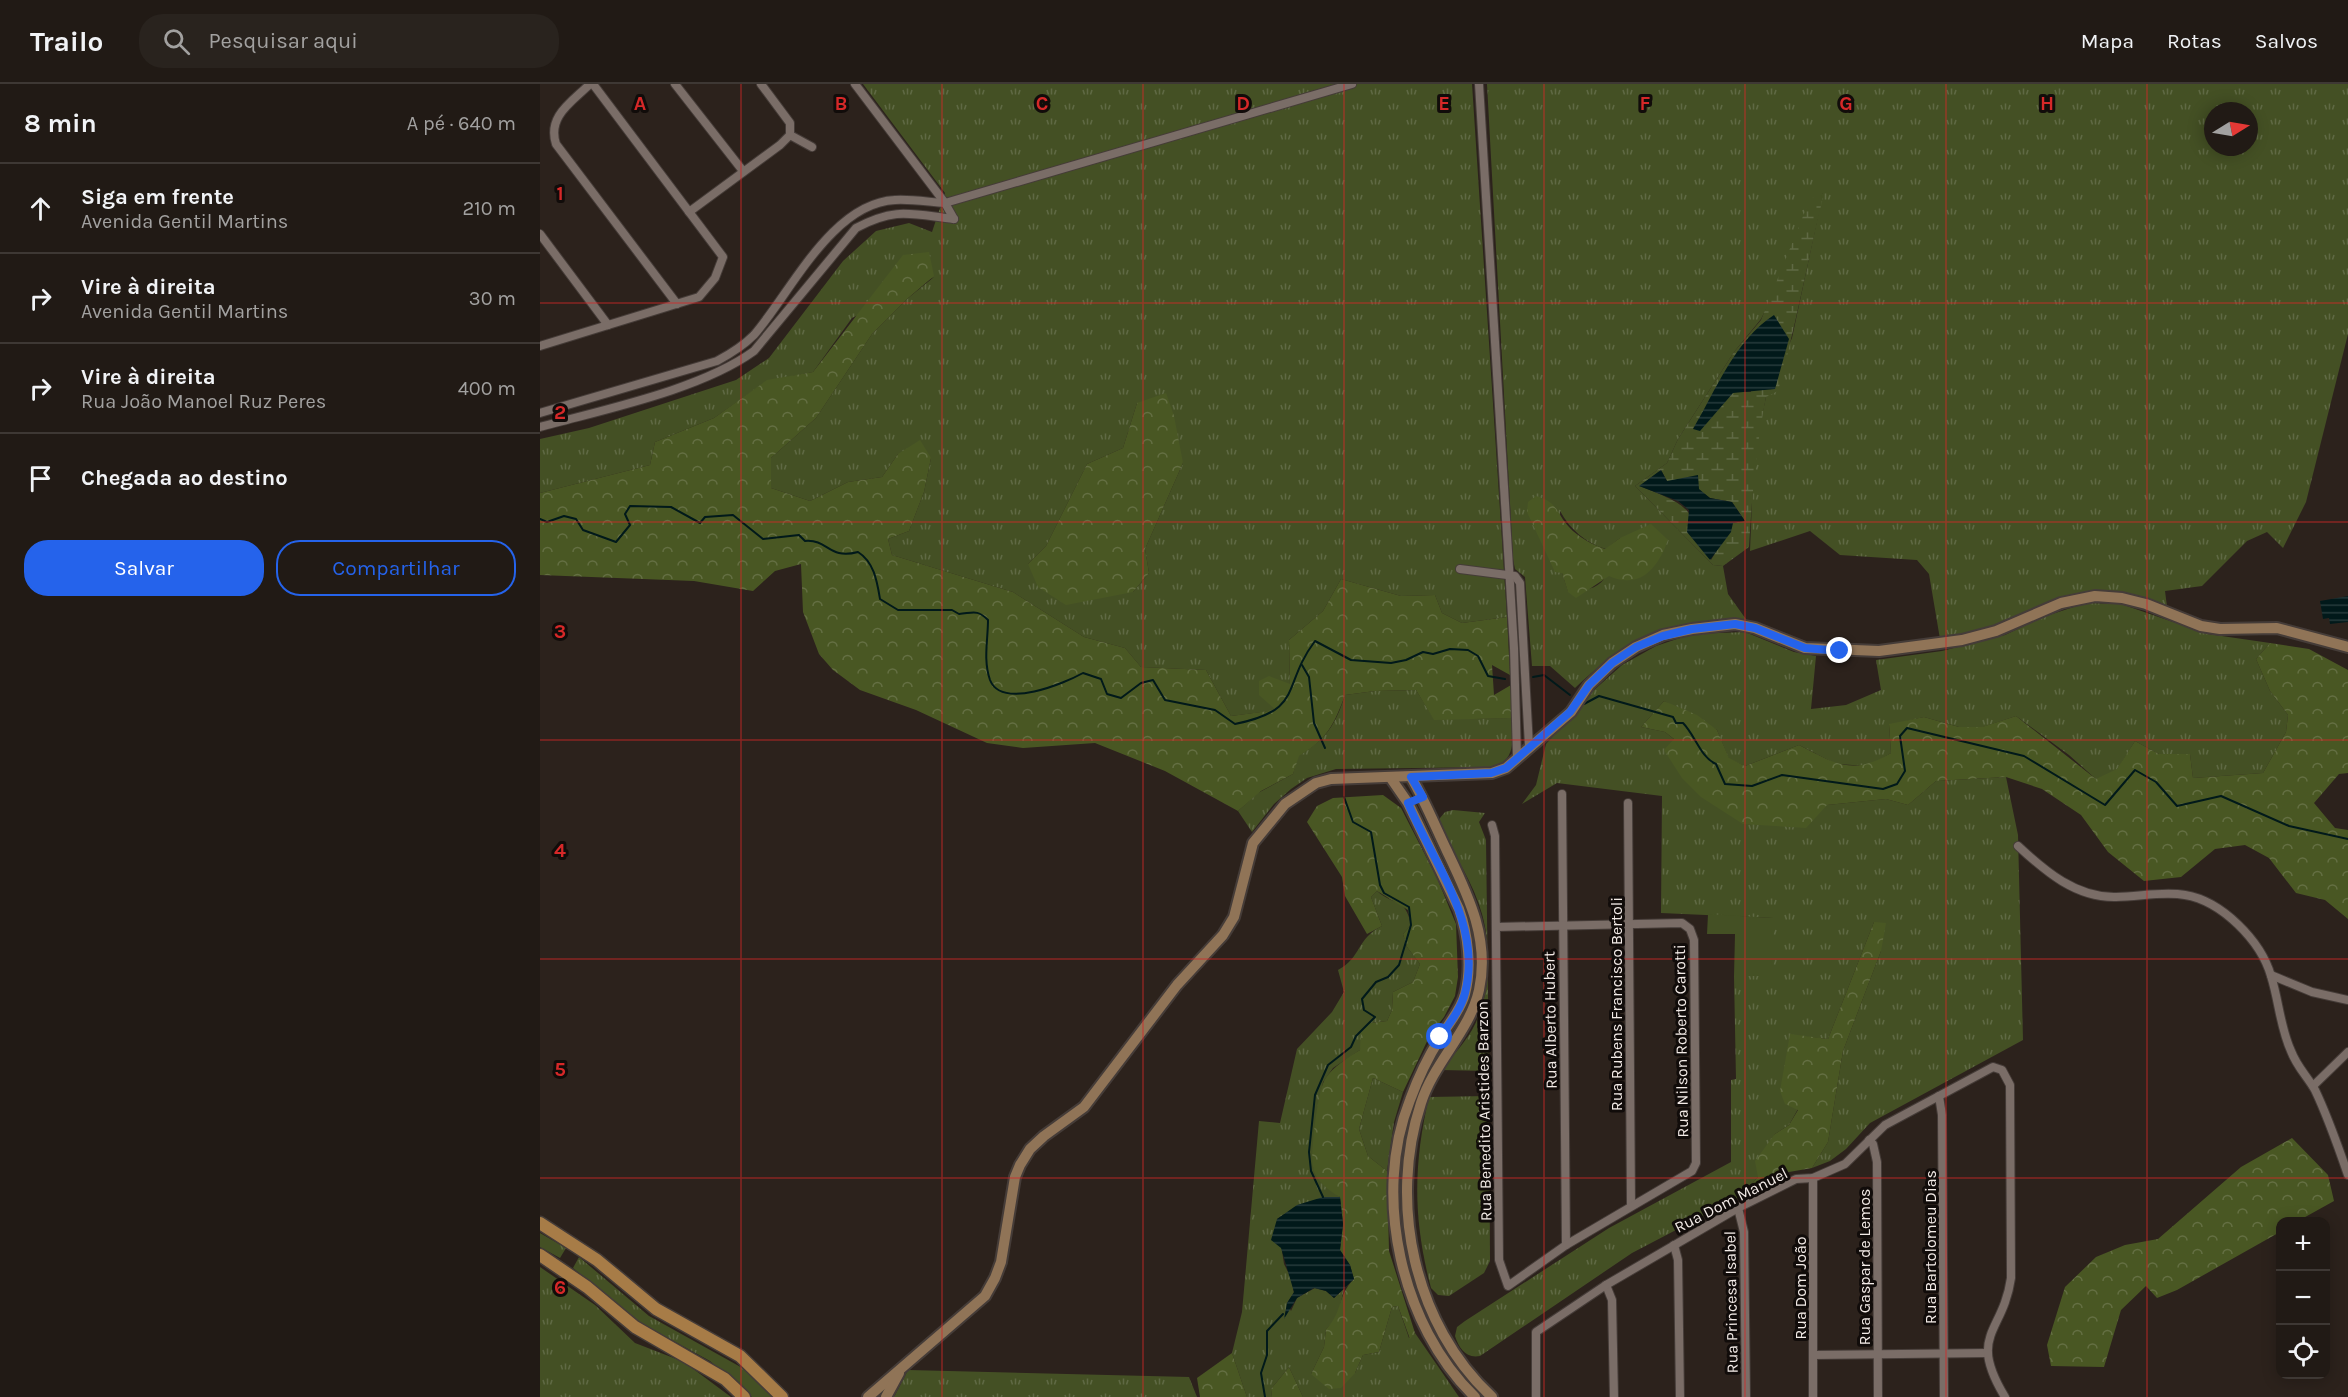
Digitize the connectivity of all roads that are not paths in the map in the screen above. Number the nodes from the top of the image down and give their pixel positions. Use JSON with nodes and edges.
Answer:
{"nodes":[{"id":1,"x":592,"y":84,"type":"edge"},
{"id":2,"x":675,"y":84,"type":"edge"},
{"id":3,"x":761,"y":84,"type":"edge"},
{"id":4,"x":855,"y":84,"type":"edge"},
{"id":5,"x":1352,"y":84,"type":"edge"},
{"id":6,"x":1479,"y":84,"type":"edge"},
{"id":7,"x":790,"y":135,"type":"junction"},
{"id":8,"x":812,"y":147,"type":"dead end"},
{"id":9,"x":743,"y":171,"type":"junction"},
{"id":10,"x":945,"y":203,"type":"junction"},
{"id":11,"x":689,"y":212,"type":"junction"},
{"id":12,"x":540,"y":234,"type":"edge"},
{"id":13,"x":677,"y":304,"type":"junction"},
{"id":14,"x":609,"y":325,"type":"junction"},
{"id":15,"x":541,"y":344,"type":"edge"},
{"id":16,"x":540,"y":413,"type":"edge"},
{"id":17,"x":540,"y":427,"type":"edge"},
{"id":18,"x":1460,"y":569,"type":"dead end"},
{"id":19,"x":1508,"y":575,"type":"junction"},
{"id":20,"x":2348,"y":647,"type":"edge"},
{"id":21,"x":1529,"y":746,"type":"junction"},
{"id":22,"x":1517,"y":758,"type":"junction"},
{"id":23,"x":1390,"y":777,"type":"junction"},
{"id":24,"x":1411,"y":777,"type":"junction"},
{"id":25,"x":1562,"y":794,"type":"dead end"},
{"id":26,"x":1423,"y":797,"type":"junction"},
{"id":27,"x":1408,"y":803,"type":"junction"},
{"id":28,"x":1628,"y":803,"type":"dead end"},
{"id":29,"x":1492,"y":825,"type":"dead end"},
{"id":30,"x":2018,"y":846,"type":"dead end"},
{"id":31,"x":1629,"y":924,"type":"junction"},
{"id":32,"x":1562,"y":925,"type":"junction"},
{"id":33,"x":1496,"y":927,"type":"junction"},
{"id":34,"x":2271,"y":975,"type":"junction"},
{"id":35,"x":2348,"y":1000,"type":"edge"},
{"id":36,"x":2348,"y":1052,"type":"edge"},
{"id":37,"x":2313,"y":1086,"type":"junction"},
{"id":38,"x":1939,"y":1096,"type":"junction"},
{"id":39,"x":1869,"y":1140,"type":"junction"},
{"id":40,"x":2348,"y":1175,"type":"edge"},
{"id":41,"x":1814,"y":1178,"type":"junction"},
{"id":42,"x":1631,"y":1205,"type":"junction"},
{"id":43,"x":1738,"y":1208,"type":"junction"},
{"id":44,"x":540,"y":1223,"type":"edge"},
{"id":45,"x":1566,"y":1245,"type":"junction"},
{"id":46,"x":1674,"y":1245,"type":"junction"},
{"id":47,"x":540,"y":1255,"type":"edge"},
{"id":48,"x":1606,"y":1285,"type":"junction"},
{"id":49,"x":1429,"y":1321,"type":"junction"},
{"id":50,"x":1435,"y":1332,"type":"junction"},
{"id":51,"x":1988,"y":1353,"type":"junction"},
{"id":52,"x":1944,"y":1354,"type":"junction"},
{"id":53,"x":1813,"y":1355,"type":"junction"},
{"id":54,"x":1878,"y":1355,"type":"junction"},
{"id":55,"x":905,"y":1363,"type":"junction"},
{"id":56,"x":1471,"y":1375,"type":"junction"},
{"id":57,"x":1461,"y":1382,"type":"junction"},
{"id":58,"x":1474,"y":1391,"type":"edge"},
{"id":59,"x":744,"y":1397,"type":"edge"},
{"id":60,"x":782,"y":1397,"type":"edge"},
{"id":61,"x":868,"y":1397,"type":"edge"},
{"id":62,"x":886,"y":1397,"type":"edge"},
{"id":63,"x":1492,"y":1397,"type":"edge"},
{"id":64,"x":1536,"y":1397,"type":"edge"},
{"id":65,"x":1614,"y":1397,"type":"edge"},
{"id":66,"x":1680,"y":1397,"type":"edge"},
{"id":67,"x":1746,"y":1397,"type":"edge"},
{"id":68,"x":1813,"y":1397,"type":"edge"},
{"id":69,"x":1878,"y":1397,"type":"edge"},
{"id":70,"x":1944,"y":1397,"type":"edge"},
{"id":71,"x":2005,"y":1397,"type":"edge"}],
"edges":[{"from":1,"to":11,"type":"street"},
{"from":1,"to":13,"type":"street"},
{"from":2,"to":9,"type":"street"},
{"from":3,"to":7,"type":"street"},
{"from":4,"to":10,"type":"street"},
{"from":5,"to":10,"type":"street"},
{"from":6,"to":19,"type":"street"},
{"from":7,"to":8,"type":"street"},
{"from":7,"to":9,"type":"street"},
{"from":9,"to":11,"type":"street"},
{"from":10,"to":16,"type":"street"},
{"from":10,"to":17,"type":"street"},
{"from":11,"to":13,"type":"street"},
{"from":12,"to":14,"type":"street"},
{"from":13,"to":14,"type":"street"},
{"from":14,"to":15,"type":"street"},
{"from":18,"to":19,"type":"street"},
{"from":19,"to":21,"type":"street"},
{"from":19,"to":22,"type":"street"},
{"from":20,"to":21,"type":"main road"},
{"from":21,"to":22,"type":"main road"},
{"from":22,"to":24,"type":"main road"},
{"from":23,"to":24,"type":"main road"},
{"from":23,"to":27,"type":"main road"},
{"from":23,"to":55,"type":"main road"},
{"from":24,"to":26,"type":"main road"},
{"from":25,"to":32,"type":"street","name":"Rua Alberto Hubert"},
{"from":26,"to":27,"type":"street"},
{"from":26,"to":49,"type":"main road"},
{"from":27,"to":49,"type":"main road"},
{"from":28,"to":31,"type":"street","name":"Rua Rubens Francisco Bertoli"},
{"from":29,"to":33,"type":"street","name":"Rua Benedito Aristides Barzon"},
{"from":30,"to":34,"type":"street"},
{"from":31,"to":32,"type":"street"},
{"from":31,"to":42,"type":"street","name":"Rua Rubens Francisco Bertoli"},
{"from":31,"to":42,"type":"street","name":"Rua Nilson Roberto Carotti"},
{"from":32,"to":33,"type":"street"},
{"from":32,"to":45,"type":"street","name":"Rua Alberto Hubert"},
{"from":33,"to":45,"type":"street","name":"Rua Benedito Aristides Barzon"},
{"from":34,"to":35,"type":"street"},
{"from":34,"to":37,"type":"street"},
{"from":36,"to":37,"type":"street"},
{"from":37,"to":40,"type":"street"},
{"from":38,"to":39,"type":"street","name":"Rua Dom Manuel"},
{"from":38,"to":51,"type":"street","name":"Rua Dom Manuel"},
{"from":38,"to":52,"type":"street","name":"Rua Bartolomeu Dias"},
{"from":39,"to":41,"type":"street","name":"Rua Dom Manuel"},
{"from":39,"to":54,"type":"street","name":"Rua Gaspar de Lemos"},
{"from":41,"to":43,"type":"street","name":"Rua Dom Manuel"},
{"from":41,"to":53,"type":"street","name":"Rua Dom João"},
{"from":42,"to":45,"type":"street"},
{"from":43,"to":46,"type":"street","name":"Rua Dom Manuel"},
{"from":43,"to":67,"type":"street","name":"Rua Princesa Isabel"},
{"from":44,"to":60,"type":"main road"},
{"from":46,"to":48,"type":"street","name":"Rua Dom Manuel"},
{"from":46,"to":66,"type":"street"},
{"from":47,"to":59,"type":"main road"},
{"from":48,"to":64,"type":"street","name":"Rua Dom Manuel"},
{"from":48,"to":65,"type":"street"},
{"from":49,"to":50,"type":"main road"},
{"from":50,"to":56,"type":"main road"},
{"from":50,"to":57,"type":"main road"},
{"from":51,"to":52,"type":"street"},
{"from":51,"to":71,"type":"street"},
{"from":52,"to":54,"type":"street"},
{"from":52,"to":70,"type":"street","name":"Rua Bartolomeu Dias"},
{"from":53,"to":54,"type":"street"},
{"from":53,"to":68,"type":"street","name":"Rua Dom João"},
{"from":54,"to":69,"type":"street","name":"Rua Gaspar de Lemos"},
{"from":55,"to":61,"type":"main road"},
{"from":55,"to":62,"type":"main road"},
{"from":56,"to":57,"type":"main road"},
{"from":56,"to":58,"type":"main road"},
{"from":57,"to":58,"type":"main road"},
{"from":58,"to":63,"type":"main road"}]}
